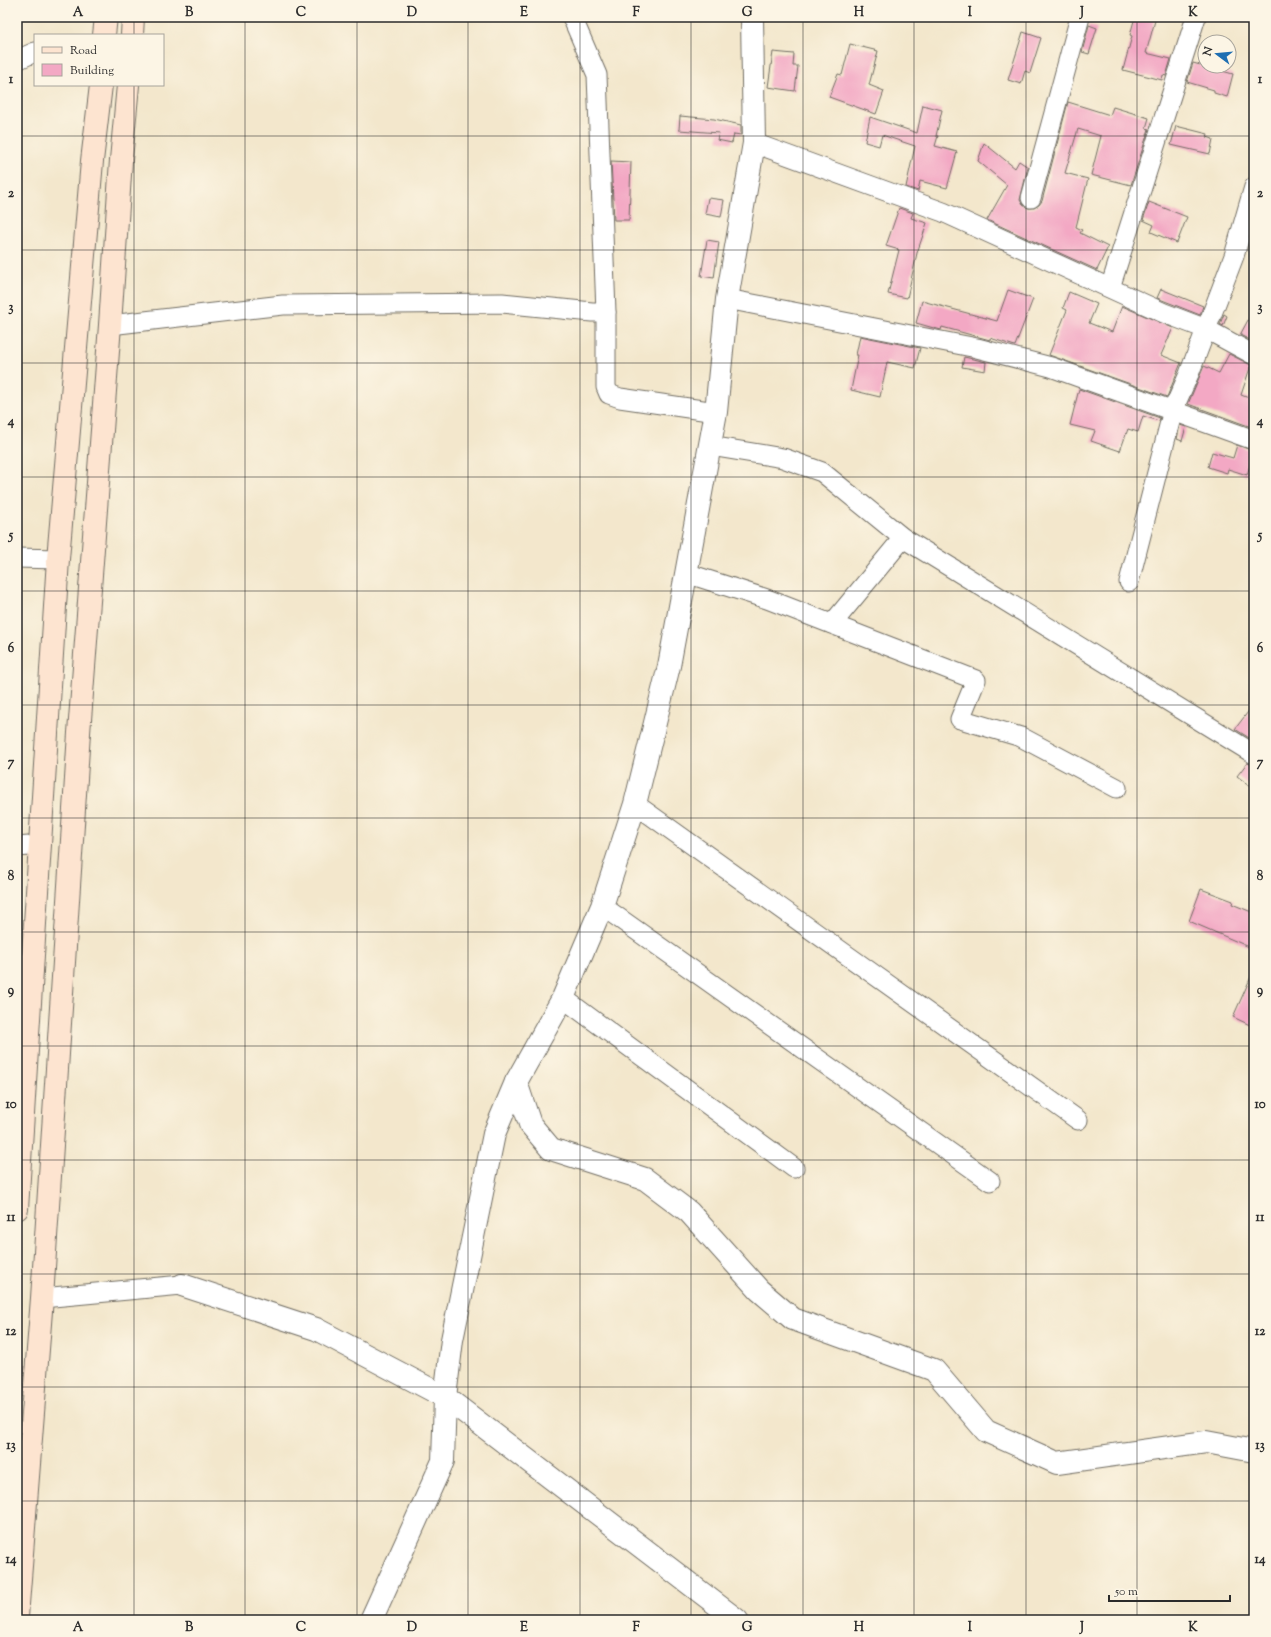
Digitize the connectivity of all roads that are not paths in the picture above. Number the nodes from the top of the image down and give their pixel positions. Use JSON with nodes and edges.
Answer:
{"nodes":[{"id":1,"x":106,"y":17,"type":"edge"},
{"id":2,"x":133,"y":17,"type":"edge"},
{"id":3,"x":572,"y":17,"type":"edge"},
{"id":4,"x":752,"y":17,"type":"edge"},
{"id":5,"x":1080,"y":17,"type":"edge"},
{"id":6,"x":1196,"y":17,"type":"edge"},
{"id":7,"x":104,"y":34,"type":"edge"},
{"id":8,"x":132,"y":34,"type":"edge"},
{"id":9,"x":34,"y":52,"type":"edge"},
{"id":10,"x":17,"y":60,"type":"edge"},
{"id":11,"x":100,"y":87,"type":"edge"},
{"id":12,"x":128,"y":87,"type":"edge"},
{"id":13,"x":754,"y":143,"type":"junction"},
{"id":14,"x":92,"y":160,"type":"junction"},
{"id":15,"x":121,"y":160,"type":"junction"},
{"id":16,"x":1254,"y":186,"type":"edge"},
{"id":17,"x":1031,"y":198,"type":"dead end"},
{"id":18,"x":1110,"y":288,"type":"junction"},
{"id":19,"x":727,"y":299,"type":"junction"},
{"id":20,"x":606,"y":312,"type":"junction"},
{"id":21,"x":110,"y":325,"type":"junction"},
{"id":22,"x":1206,"y":329,"type":"junction"},
{"id":23,"x":1254,"y":355,"type":"edge"},
{"id":24,"x":1173,"y":410,"type":"junction"},
{"id":25,"x":716,"y":412,"type":"junction"},
{"id":26,"x":1254,"y":440,"type":"edge"},
{"id":27,"x":710,"y":446,"type":"junction"},
{"id":28,"x":903,"y":538,"type":"junction"},
{"id":29,"x":17,"y":558,"type":"edge"},
{"id":30,"x":58,"y":559,"type":"junction"},
{"id":31,"x":686,"y":573,"type":"junction"},
{"id":32,"x":1129,"y":582,"type":"dead end"},
{"id":33,"x":832,"y":624,"type":"junction"},
{"id":34,"x":1254,"y":754,"type":"edge"},
{"id":35,"x":1117,"y":788,"type":"dead end"},
{"id":36,"x":635,"y":804,"type":"junction"},
{"id":37,"x":41,"y":845,"type":"junction"},
{"id":38,"x":17,"y":847,"type":"edge"},
{"id":39,"x":602,"y":906,"type":"junction"},
{"id":40,"x":563,"y":998,"type":"junction"},
{"id":41,"x":23,"y":1022,"type":"edge"},
{"id":42,"x":516,"y":1082,"type":"junction"},
{"id":43,"x":20,"y":1104,"type":"edge"},
{"id":44,"x":1078,"y":1120,"type":"dead end"},
{"id":45,"x":794,"y":1168,"type":"dead end"},
{"id":46,"x":990,"y":1181,"type":"dead end"},
{"id":47,"x":17,"y":1205,"type":"edge"},
{"id":48,"x":17,"y":1209,"type":"edge"},
{"id":49,"x":182,"y":1286,"type":"joint"},
{"id":50,"x":42,"y":1298,"type":"junction"},
{"id":51,"x":445,"y":1397,"type":"junction"},
{"id":52,"x":1254,"y":1451,"type":"edge"},
{"id":53,"x":20,"y":1529,"type":"edge"},
{"id":54,"x":18,"y":1574,"type":"edge"},
{"id":55,"x":17,"y":1617,"type":"edge"},
{"id":56,"x":370,"y":1620,"type":"edge"},
{"id":57,"x":737,"y":1620,"type":"edge"}],
"edges":[{"from":1,"to":7,"type":"main road"},
{"from":2,"to":8,"type":"main road"},
{"from":3,"to":20,"type":"street"},
{"from":4,"to":13,"type":"street"},
{"from":5,"to":17,"type":"street"},
{"from":6,"to":18,"type":"street"},
{"from":9,"to":10,"type":"street"},
{"from":11,"to":12,"type":"main road"},
{"from":11,"to":14,"type":"main road"},
{"from":12,"to":15,"type":"main road"},
{"from":13,"to":18,"type":"street"},
{"from":13,"to":19,"type":"street"},
{"from":14,"to":15,"type":"main road"},
{"from":14,"to":30,"type":"main road"},
{"from":15,"to":21,"type":"main road"},
{"from":16,"to":22,"type":"street"},
{"from":18,"to":22,"type":"street"},
{"from":19,"to":24,"type":"street"},
{"from":19,"to":25,"type":"street"},
{"from":20,"to":21,"type":"street"},
{"from":20,"to":25,"type":"street"},
{"from":21,"to":50,"type":"main road"},
{"from":22,"to":23,"type":"street"},
{"from":22,"to":24,"type":"street"},
{"from":24,"to":26,"type":"street"},
{"from":24,"to":32,"type":"street"},
{"from":25,"to":27,"type":"street"},
{"from":27,"to":28,"type":"street"},
{"from":27,"to":31,"type":"street"},
{"from":28,"to":33,"type":"street"},
{"from":28,"to":34,"type":"street"},
{"from":29,"to":30,"type":"street"},
{"from":30,"to":37,"type":"main road"},
{"from":31,"to":33,"type":"street"},
{"from":31,"to":36,"type":"street"},
{"from":33,"to":35,"type":"street"},
{"from":36,"to":39,"type":"street"},
{"from":36,"to":44,"type":"street"},
{"from":37,"to":38,"type":"street"},
{"from":37,"to":41,"type":"main road"},
{"from":39,"to":40,"type":"street"},
{"from":39,"to":46,"type":"street"},
{"from":40,"to":42,"type":"street"},
{"from":40,"to":45,"type":"street"},
{"from":41,"to":43,"type":"main road"},
{"from":42,"to":51,"type":"street"},
{"from":42,"to":52,"type":"street"},
{"from":43,"to":47,"type":"main road"},
{"from":47,"to":48,"type":"main road"},
{"from":49,"to":50,"type":"street"},
{"from":49,"to":51,"type":"street"},
{"from":50,"to":53,"type":"main road"},
{"from":51,"to":56,"type":"street"},
{"from":51,"to":57,"type":"street"},
{"from":53,"to":54,"type":"main road"},
{"from":54,"to":55,"type":"main road"}]}
